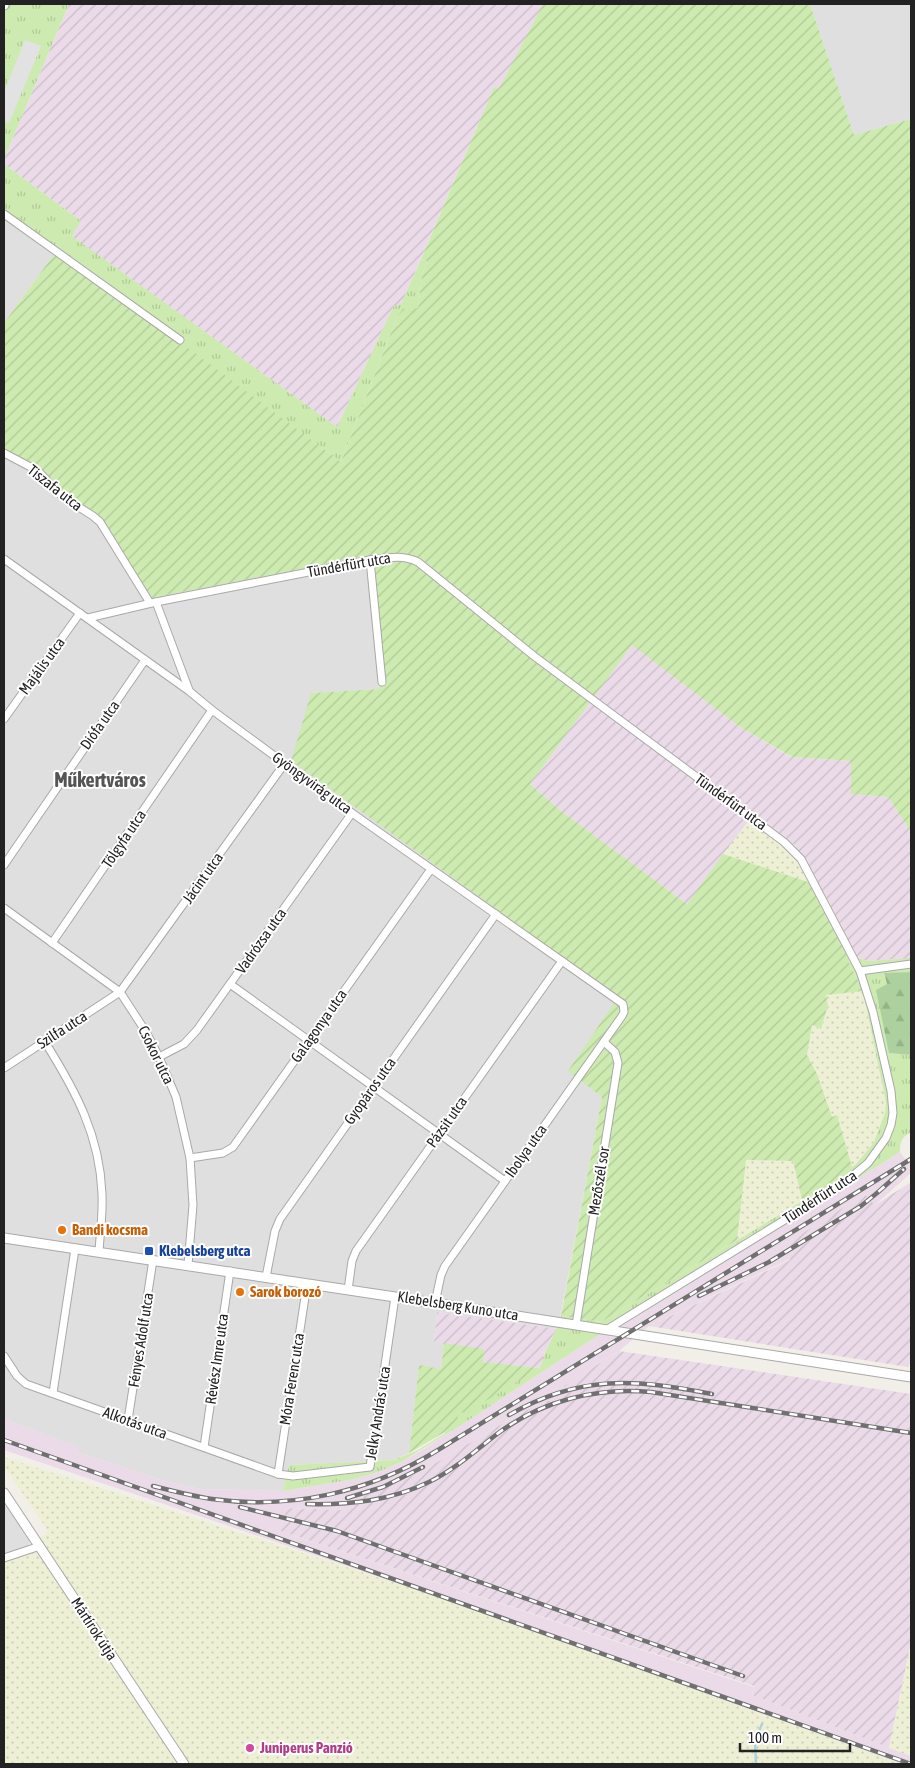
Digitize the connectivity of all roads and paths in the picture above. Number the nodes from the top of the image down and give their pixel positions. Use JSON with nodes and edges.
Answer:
{"nodes":[{"id":1,"x":6,"y":216,"type":"edge"},
{"id":2,"x":4,"y":226,"type":"edge"},
{"id":3,"x":180,"y":340,"type":"dead end"},
{"id":4,"x":4,"y":453,"type":"edge"},
{"id":5,"x":4,"y":559,"type":"edge"},
{"id":6,"x":370,"y":560,"type":"junction"},
{"id":7,"x":153,"y":602,"type":"junction"},
{"id":8,"x":80,"y":613,"type":"junction"},
{"id":9,"x":88,"y":618,"type":"junction"},
{"id":10,"x":145,"y":660,"type":"junction"},
{"id":11,"x":382,"y":682,"type":"dead end"},
{"id":12,"x":189,"y":691,"type":"junction"},
{"id":13,"x":212,"y":710,"type":"junction"},
{"id":14,"x":4,"y":719,"type":"edge"},
{"id":15,"x":285,"y":763,"type":"junction"},
{"id":16,"x":352,"y":813,"type":"junction"},
{"id":17,"x":4,"y":865,"type":"edge"},
{"id":18,"x":431,"y":869,"type":"junction"},
{"id":19,"x":4,"y":908,"type":"edge"},
{"id":20,"x":496,"y":914,"type":"junction"},
{"id":21,"x":52,"y":943,"type":"junction"},
{"id":22,"x":562,"y":961,"type":"junction"},
{"id":23,"x":911,"y":964,"type":"edge"},
{"id":24,"x":860,"y":971,"type":"junction"},
{"id":25,"x":230,"y":984,"type":"junction"},
{"id":26,"x":120,"y":992,"type":"junction"},
{"id":27,"x":623,"y":1004,"type":"joint"},
{"id":28,"x":309,"y":1040,"type":"junction"},
{"id":29,"x":45,"y":1042,"type":"junction"},
{"id":30,"x":604,"y":1042,"type":"junction"},
{"id":31,"x":159,"y":1057,"type":"junction"},
{"id":32,"x":4,"y":1068,"type":"edge"},
{"id":33,"x":373,"y":1086,"type":"junction"},
{"id":34,"x":439,"y":1134,"type":"junction"},
{"id":35,"x":190,"y":1158,"type":"junction"},
{"id":36,"x":505,"y":1181,"type":"junction"},
{"id":37,"x":4,"y":1238,"type":"edge"},
{"id":38,"x":75,"y":1249,"type":"junction"},
{"id":39,"x":99,"y":1252,"type":"junction"},
{"id":40,"x":153,"y":1260,"type":"junction"},
{"id":41,"x":188,"y":1265,"type":"junction"},
{"id":42,"x":230,"y":1271,"type":"junction"},
{"id":43,"x":266,"y":1277,"type":"junction"},
{"id":44,"x":307,"y":1284,"type":"junction"},
{"id":45,"x":348,"y":1290,"type":"junction"},
{"id":46,"x":395,"y":1297,"type":"junction"},
{"id":47,"x":435,"y":1303,"type":"junction"},
{"id":48,"x":576,"y":1325,"type":"junction"},
{"id":49,"x":606,"y":1330,"type":"junction"},
{"id":50,"x":4,"y":1356,"type":"edge"},
{"id":51,"x":911,"y":1378,"type":"edge"},
{"id":52,"x":53,"y":1393,"type":"junction"},
{"id":53,"x":128,"y":1420,"type":"junction"},
{"id":54,"x":204,"y":1447,"type":"junction"},
{"id":55,"x":278,"y":1474,"type":"junction"},
{"id":56,"x":4,"y":1493,"type":"edge"},
{"id":57,"x":40,"y":1546,"type":"junction"},
{"id":58,"x":4,"y":1558,"type":"edge"},
{"id":59,"x":184,"y":1764,"type":"edge"}],
"edges":[{"from":1,"to":2,"type":"street"},
{"from":1,"to":3,"type":"street"},
{"from":4,"to":7,"type":"street","name":"Tiszafa utca"},
{"from":5,"to":8,"type":"street","name":"Gyöngyvirág utca"},
{"from":6,"to":7,"type":"street","name":"Tündérfürt utca"},
{"from":6,"to":11,"type":"street"},
{"from":6,"to":24,"type":"street","name":"Tündérfürt utca"},
{"from":7,"to":9,"type":"street","name":"Tündérfürt utca"},
{"from":7,"to":12,"type":"street","name":"Tiszafa utca"},
{"from":8,"to":9,"type":"street","name":"Gyöngyvirág utca"},
{"from":8,"to":14,"type":"street","name":"Majális utca"},
{"from":9,"to":10,"type":"street","name":"Gyöngyvirág utca"},
{"from":10,"to":12,"type":"street","name":"Gyöngyvirág utca"},
{"from":10,"to":17,"type":"street","name":"Diófa utca"},
{"from":12,"to":13,"type":"street","name":"Gyöngyvirág utca"},
{"from":13,"to":15,"type":"street","name":"Gyöngyvirág utca"},
{"from":13,"to":21,"type":"street","name":"Tölgyfa utca"},
{"from":15,"to":16,"type":"street","name":"Gyöngyvirág utca"},
{"from":15,"to":26,"type":"street","name":"Jácint utca"},
{"from":16,"to":18,"type":"street","name":"Gyöngyvirág utca"},
{"from":16,"to":25,"type":"street","name":"Vadrózsa utca"},
{"from":18,"to":20,"type":"street","name":"Gyöngyvirág utca"},
{"from":18,"to":28,"type":"street","name":"Galagonya utca"},
{"from":19,"to":21,"type":"street","name":"Csokor utca"},
{"from":20,"to":22,"type":"street","name":"Gyöngyvirág utca"},
{"from":20,"to":33,"type":"street","name":"Gyopáros utca"},
{"from":21,"to":26,"type":"street","name":"Csokor utca"},
{"from":22,"to":27,"type":"street","name":"Gyöngyvirág utca"},
{"from":22,"to":34,"type":"street","name":"Pázsit utca"},
{"from":23,"to":24,"type":"street"},
{"from":24,"to":49,"type":"street","name":"Tündérfürt utca"},
{"from":25,"to":28,"type":"street"},
{"from":25,"to":31,"type":"street","name":"Vadrózsa utca"},
{"from":26,"to":29,"type":"street","name":"Szilfa utca"},
{"from":26,"to":31,"type":"street","name":"Csokor utca"},
{"from":27,"to":30,"type":"street","name":"Ibolya utca"},
{"from":28,"to":33,"type":"street"},
{"from":28,"to":35,"type":"street","name":"Galagonya utca"},
{"from":29,"to":32,"type":"street","name":"Szilfa utca"},
{"from":29,"to":39,"type":"street"},
{"from":30,"to":36,"type":"street","name":"Ibolya utca"},
{"from":30,"to":48,"type":"street","name":"Mezőszél sor"},
{"from":31,"to":35,"type":"street","name":"Csokor utca"},
{"from":33,"to":34,"type":"street"},
{"from":33,"to":43,"type":"street","name":"Gyopáros utca"},
{"from":34,"to":36,"type":"street"},
{"from":34,"to":45,"type":"street","name":"Pázsit utca"},
{"from":35,"to":41,"type":"street","name":"Csokor utca"},
{"from":36,"to":47,"type":"street","name":"Ibolya utca"},
{"from":37,"to":38,"type":"street","name":"Klebelsberg Kuno utca"},
{"from":38,"to":39,"type":"street","name":"Klebelsberg Kuno utca"},
{"from":38,"to":52,"type":"street"},
{"from":39,"to":40,"type":"street","name":"Klebelsberg Kuno utca"},
{"from":40,"to":41,"type":"street","name":"Klebelsberg Kuno utca"},
{"from":40,"to":53,"type":"street","name":"Fényes Adolf utca"},
{"from":41,"to":42,"type":"street","name":"Klebelsberg Kuno utca"},
{"from":42,"to":43,"type":"street","name":"Klebelsberg Kuno utca"},
{"from":42,"to":54,"type":"street","name":"Révész Imre utca"},
{"from":43,"to":44,"type":"street","name":"Klebelsberg Kuno utca"},
{"from":44,"to":45,"type":"street","name":"Klebelsberg Kuno utca"},
{"from":44,"to":55,"type":"street","name":"Móra Ferenc utca"},
{"from":45,"to":46,"type":"street","name":"Klebelsberg Kuno utca"},
{"from":46,"to":47,"type":"street","name":"Klebelsberg Kuno utca"},
{"from":46,"to":55,"type":"street","name":"Jelky András utca"},
{"from":47,"to":48,"type":"street","name":"Klebelsberg Kuno utca"},
{"from":48,"to":49,"type":"street","name":"Klebelsberg Kuno utca"},
{"from":49,"to":51,"type":"street","name":"Klebelsberg Kuno utca"},
{"from":50,"to":52,"type":"street","name":"Alkotás utca"},
{"from":52,"to":53,"type":"street","name":"Alkotás utca"},
{"from":53,"to":54,"type":"street","name":"Alkotás utca"},
{"from":54,"to":55,"type":"street","name":"Alkotás utca"},
{"from":56,"to":57,"type":"street","name":"Mártírok útja"},
{"from":57,"to":58,"type":"street"},
{"from":57,"to":59,"type":"street","name":"Mártírok útja"}]}
